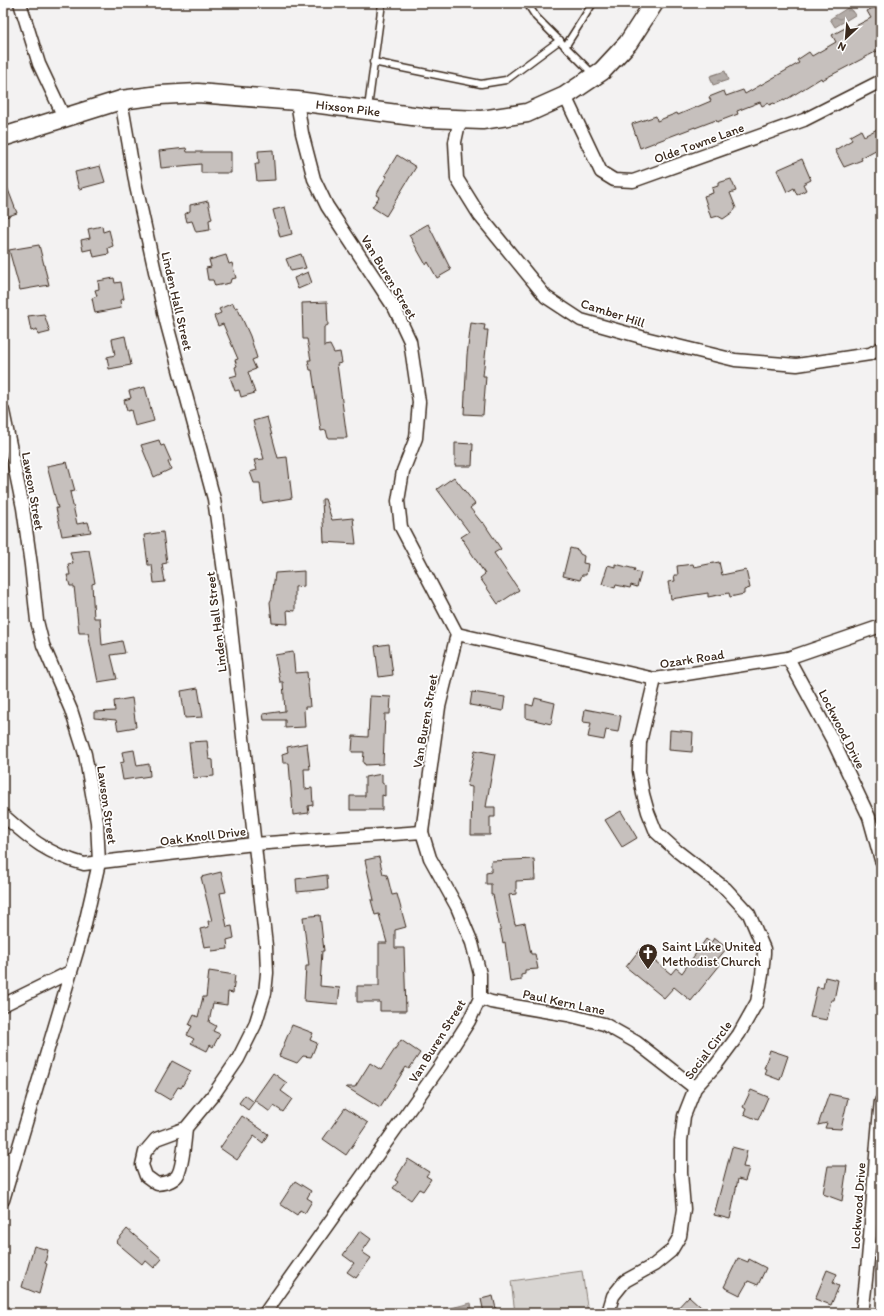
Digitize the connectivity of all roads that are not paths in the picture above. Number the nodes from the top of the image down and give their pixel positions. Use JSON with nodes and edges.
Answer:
{"nodes":[{"id":1,"x":20,"y":3,"type":"edge"},
{"id":2,"x":382,"y":3,"type":"edge"},
{"id":3,"x":527,"y":3,"type":"edge"},
{"id":4,"x":593,"y":3,"type":"edge"},
{"id":5,"x":654,"y":3,"type":"edge"},
{"id":6,"x":560,"y":40,"type":"junction"},
{"id":7,"x":565,"y":47,"type":"junction"},
{"id":8,"x":373,"y":62,"type":"junction"},
{"id":9,"x":595,"y":76,"type":"junction"},
{"id":10,"x":881,"y":81,"type":"edge"},
{"id":11,"x":565,"y":96,"type":"junction"},
{"id":12,"x":121,"y":100,"type":"junction"},
{"id":13,"x":297,"y":101,"type":"junction"},
{"id":14,"x":368,"y":110,"type":"junction"},
{"id":15,"x":64,"y":117,"type":"junction"},
{"id":16,"x":460,"y":119,"type":"junction"},
{"id":17,"x":3,"y":137,"type":"edge"},
{"id":18,"x":881,"y":348,"type":"edge"},
{"id":19,"x":3,"y":412,"type":"edge"},
{"id":20,"x":881,"y":626,"type":"edge"},
{"id":21,"x":458,"y":634,"type":"junction"},
{"id":22,"x":788,"y":658,"type":"junction"},
{"id":23,"x":655,"y":679,"type":"junction"},
{"id":24,"x":3,"y":815,"type":"edge"},
{"id":25,"x":422,"y":832,"type":"junction"},
{"id":26,"x":254,"y":844,"type":"junction"},
{"id":27,"x":881,"y":860,"type":"edge"},
{"id":28,"x":100,"y":863,"type":"junction"},
{"id":29,"x":70,"y":972,"type":"junction"},
{"id":30,"x":480,"y":998,"type":"junction"},
{"id":31,"x":3,"y":1005,"type":"edge"},
{"id":32,"x":695,"y":1088,"type":"junction"},
{"id":33,"x":881,"y":1101,"type":"edge"},
{"id":34,"x":186,"y":1128,"type":"junction"},
{"id":35,"x":17,"y":1154,"type":"junction"},
{"id":36,"x":3,"y":1163,"type":"edge"},
{"id":37,"x":3,"y":1200,"type":"edge"},
{"id":38,"x":265,"y":1313,"type":"edge"},
{"id":39,"x":608,"y":1313,"type":"edge"},
{"id":40,"x":862,"y":1313,"type":"edge"}],
"edges":[{"from":1,"to":15,"type":"street"},
{"from":2,"to":8,"type":"lane"},
{"from":3,"to":6,"type":"lane"},
{"from":4,"to":7,"type":"lane"},
{"from":5,"to":9,"type":"main road","name":"Hixson Pike"},
{"from":6,"to":7,"type":"lane"},
{"from":6,"to":8,"type":"lane"},
{"from":7,"to":9,"type":"lane"},
{"from":8,"to":14,"type":"lane"},
{"from":9,"to":11,"type":"main road","name":"Hixson Pike"},
{"from":10,"to":11,"type":"street","name":"Olde Towne Lane"},
{"from":11,"to":16,"type":"main road","name":"Hixson Pike"},
{"from":12,"to":13,"type":"main road","name":"Hixson Pike"},
{"from":12,"to":15,"type":"main road","name":"Hixson Pike"},
{"from":12,"to":26,"type":"street","name":"Linden Hall Street"},
{"from":13,"to":14,"type":"main road","name":"Hixson Pike"},
{"from":13,"to":21,"type":"street","name":"Van Buren Street"},
{"from":14,"to":16,"type":"main road","name":"Hixson Pike"},
{"from":15,"to":17,"type":"main road","name":"Hixson Pike"},
{"from":16,"to":18,"type":"street","name":"Camber Hill"},
{"from":19,"to":28,"type":"street","name":"Lawson Street"},
{"from":20,"to":22,"type":"street","name":"Ozark Road"},
{"from":21,"to":23,"type":"street","name":"Ozark Road"},
{"from":21,"to":25,"type":"street","name":"Van Buren Street"},
{"from":22,"to":23,"type":"street","name":"Ozark Road"},
{"from":22,"to":27,"type":"street","name":"Lockwood Drive"},
{"from":23,"to":32,"type":"street","name":"Social Circle"},
{"from":24,"to":28,"type":"street","name":"Oak Knoll Drive"},
{"from":25,"to":26,"type":"street","name":"Oak Knoll Drive"},
{"from":25,"to":30,"type":"street","name":"Van Buren Street"},
{"from":26,"to":28,"type":"street","name":"Oak Knoll Drive"},
{"from":26,"to":34,"type":"street","name":"Linden Hall Street"},
{"from":28,"to":29,"type":"street","name":"Lawson Street"},
{"from":29,"to":31,"type":"street"},
{"from":29,"to":35,"type":"street","name":"Lawson Street"},
{"from":30,"to":32,"type":"street","name":"Paul Kern Lane"},
{"from":30,"to":38,"type":"street","name":"Van Buren Street"},
{"from":32,"to":39,"type":"street","name":"Social Circle"},
{"from":33,"to":40,"type":"street","name":"Lockwood Drive"},
{"from":34,"to":34,"type":"street"},
{"from":35,"to":36,"type":"street"},
{"from":35,"to":37,"type":"street","name":"Lawson Street"}]}
